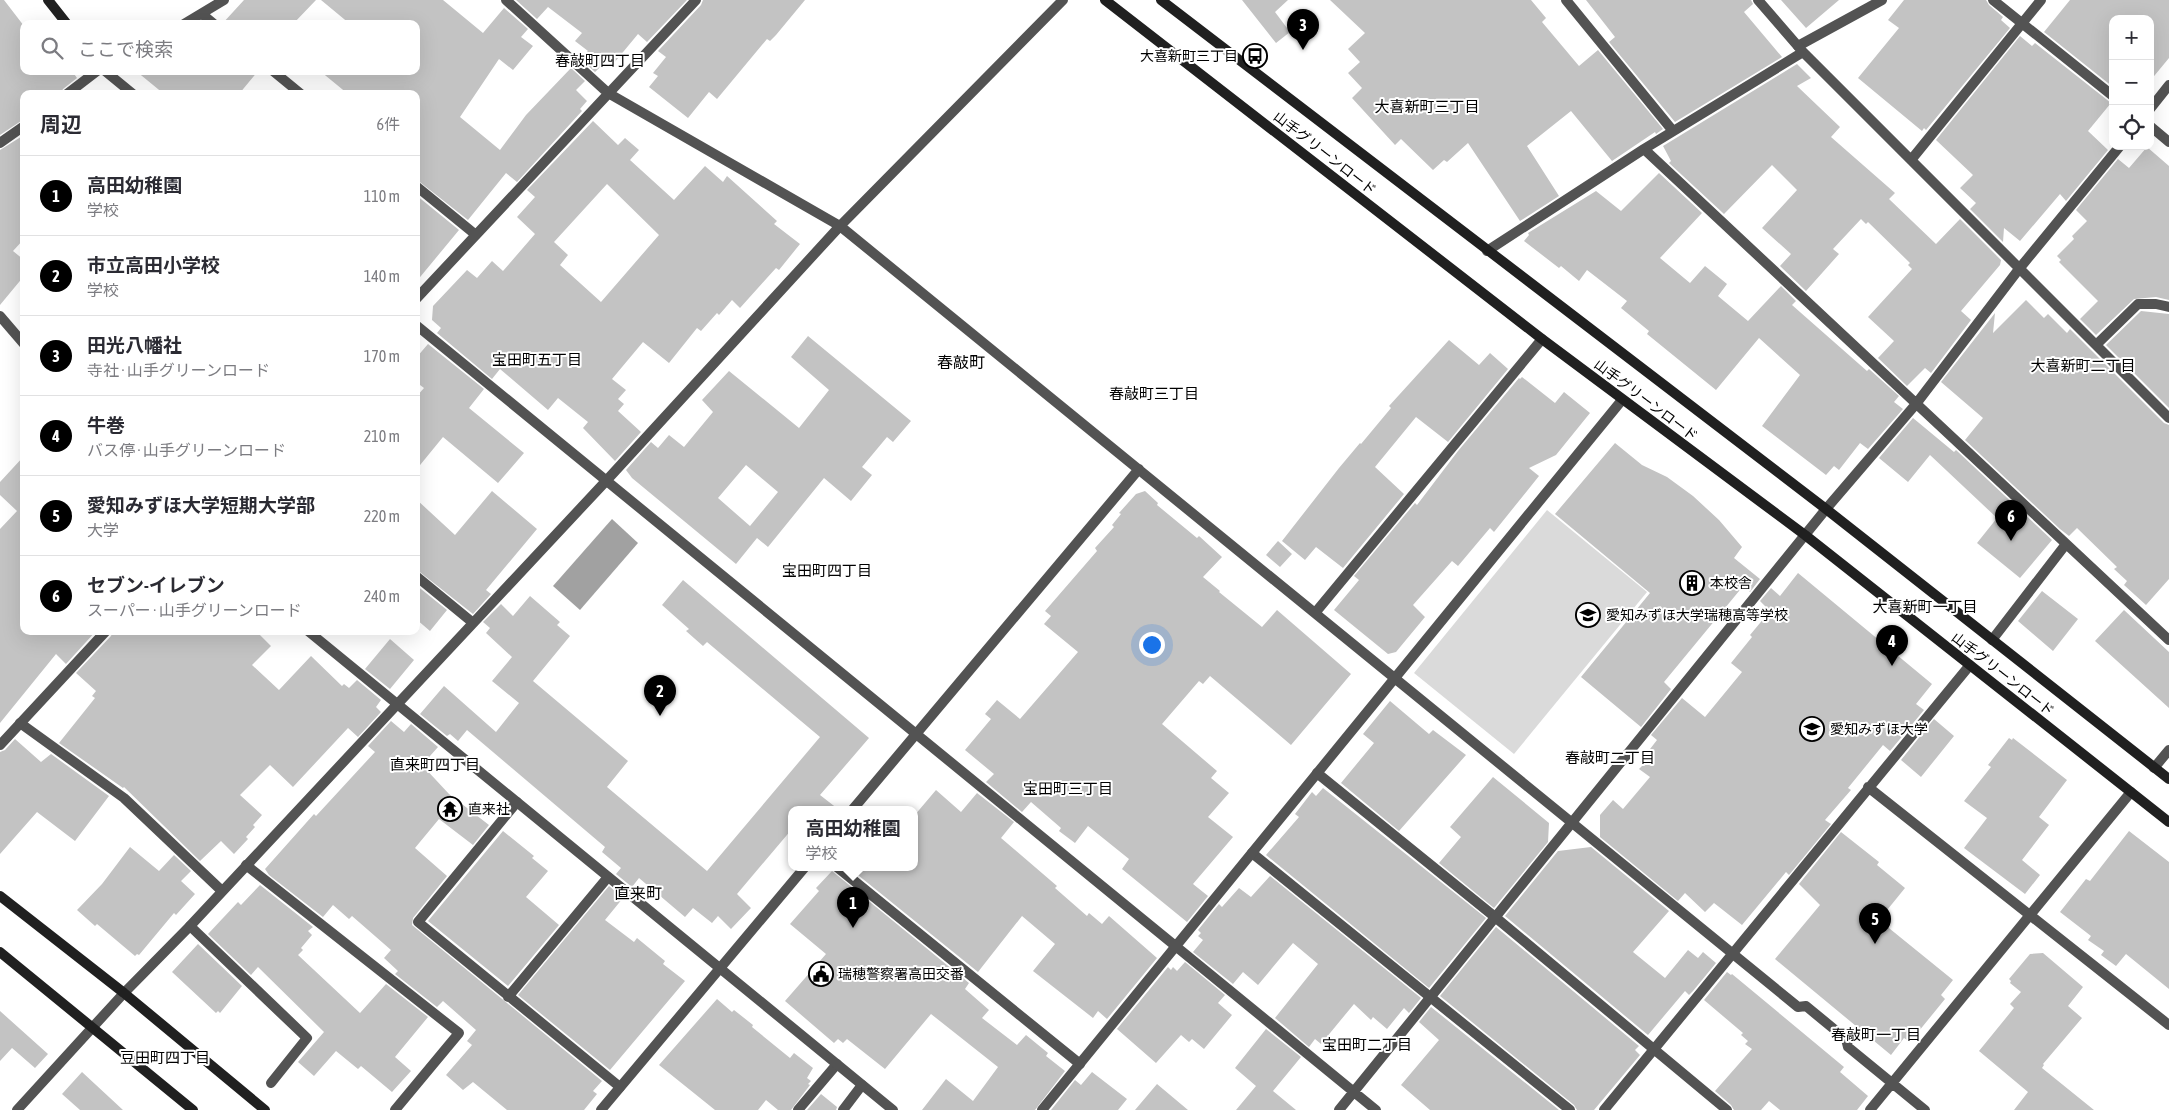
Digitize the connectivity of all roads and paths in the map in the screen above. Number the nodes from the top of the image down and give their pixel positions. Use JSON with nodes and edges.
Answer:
{"nodes":[{"id":1,"x":48,"y":0,"type":"edge"},
{"id":2,"x":224,"y":0,"type":"edge"},
{"id":3,"x":506,"y":0,"type":"edge"},
{"id":4,"x":696,"y":0,"type":"edge"},
{"id":5,"x":1063,"y":0,"type":"edge"},
{"id":6,"x":1106,"y":0,"type":"edge"},
{"id":7,"x":1161,"y":0,"type":"edge"},
{"id":8,"x":1566,"y":0,"type":"edge"},
{"id":9,"x":1758,"y":0,"type":"edge"},
{"id":10,"x":1882,"y":0,"type":"edge"},
{"id":11,"x":1993,"y":0,"type":"edge"},
{"id":12,"x":2041,"y":0,"type":"edge"},
{"id":13,"x":202,"y":14,"type":"junction"},
{"id":14,"x":64,"y":20,"type":"edge"},
{"id":15,"x":191,"y":20,"type":"edge"},
{"id":16,"x":209,"y":20,"type":"edge"},
{"id":17,"x":2022,"y":24,"type":"junction"},
{"id":18,"x":1800,"y":49,"type":"junction"},
{"id":19,"x":92,"y":75,"type":"edge"},
{"id":20,"x":110,"y":75,"type":"edge"},
{"id":21,"x":278,"y":75,"type":"edge"},
{"id":22,"x":2169,"y":85,"type":"edge"},
{"id":23,"x":72,"y":90,"type":"edge"},
{"id":24,"x":128,"y":90,"type":"edge"},
{"id":25,"x":296,"y":90,"type":"edge"},
{"id":26,"x":608,"y":93,"type":"junction"},
{"id":27,"x":2109,"y":93,"type":"edge"},
{"id":28,"x":2153,"y":105,"type":"edge"},
{"id":29,"x":20,"y":129,"type":"edge"},
{"id":30,"x":2154,"y":129,"type":"edge"},
{"id":31,"x":1673,"y":131,"type":"junction"},
{"id":32,"x":2169,"y":142,"type":"edge"},
{"id":33,"x":0,"y":144,"type":"edge"},
{"id":34,"x":1644,"y":149,"type":"junction"},
{"id":35,"x":2117,"y":150,"type":"edge"},
{"id":36,"x":1911,"y":160,"type":"junction"},
{"id":37,"x":420,"y":189,"type":"edge"},
{"id":38,"x":840,"y":226,"type":"junction"},
{"id":39,"x":476,"y":234,"type":"junction"},
{"id":40,"x":1487,"y":251,"type":"junction"},
{"id":41,"x":2019,"y":269,"type":"junction"},
{"id":42,"x":420,"y":295,"type":"edge"},
{"id":43,"x":2169,"y":307,"type":"edge"},
{"id":44,"x":0,"y":316,"type":"edge"},
{"id":45,"x":420,"y":328,"type":"edge"},
{"id":46,"x":20,"y":339,"type":"edge"},
{"id":47,"x":1542,"y":339,"type":"junction"},
{"id":48,"x":2096,"y":345,"type":"junction"},
{"id":49,"x":1622,"y":400,"type":"junction"},
{"id":50,"x":1916,"y":404,"type":"junction"},
{"id":51,"x":2169,"y":418,"type":"edge"},
{"id":52,"x":1139,"y":469,"type":"junction"},
{"id":53,"x":606,"y":481,"type":"junction"},
{"id":54,"x":1826,"y":509,"type":"junction"},
{"id":55,"x":1805,"y":535,"type":"junction"},
{"id":56,"x":2066,"y":544,"type":"junction"},
{"id":57,"x":420,"y":579,"type":"edge"},
{"id":58,"x":1315,"y":613,"type":"junction"},
{"id":59,"x":472,"y":622,"type":"junction"},
{"id":60,"x":102,"y":635,"type":"edge"},
{"id":61,"x":313,"y":635,"type":"edge"},
{"id":62,"x":1992,"y":640,"type":"junction"},
{"id":63,"x":2169,"y":640,"type":"edge"},
{"id":64,"x":1970,"y":665,"type":"junction"},
{"id":65,"x":1395,"y":678,"type":"junction"},
{"id":66,"x":396,"y":704,"type":"junction"},
{"id":67,"x":20,"y":724,"type":"junction"},
{"id":68,"x":916,"y":734,"type":"junction"},
{"id":69,"x":0,"y":745,"type":"edge"},
{"id":70,"x":2169,"y":750,"type":"edge"},
{"id":71,"x":2154,"y":768,"type":"junction"},
{"id":72,"x":1317,"y":773,"type":"junction"},
{"id":73,"x":2169,"y":779,"type":"edge"},
{"id":74,"x":1868,"y":787,"type":"junction"},
{"id":75,"x":2131,"y":792,"type":"junction"},
{"id":76,"x":517,"y":802,"type":"junction"},
{"id":77,"x":856,"y":806,"type":"edge"},
{"id":78,"x":2169,"y":822,"type":"edge"},
{"id":79,"x":1572,"y":823,"type":"junction"},
{"id":80,"x":1252,"y":852,"type":"junction"},
{"id":81,"x":246,"y":865,"type":"junction"},
{"id":82,"x":802,"y":871,"type":"edge"},
{"id":83,"x":842,"y":871,"type":"edge"},
{"id":84,"x":608,"y":877,"type":"junction"},
{"id":85,"x":222,"y":891,"type":"junction"},
{"id":86,"x":0,"y":896,"type":"edge"},
{"id":87,"x":2030,"y":914,"type":"junction"},
{"id":88,"x":1495,"y":917,"type":"junction"},
{"id":89,"x":190,"y":926,"type":"junction"},
{"id":90,"x":1176,"y":946,"type":"junction"},
{"id":91,"x":0,"y":952,"type":"edge"},
{"id":92,"x":1731,"y":953,"type":"junction"},
{"id":93,"x":720,"y":968,"type":"junction"},
{"id":94,"x":124,"y":994,"type":"junction"},
{"id":95,"x":508,"y":997,"type":"junction"},
{"id":96,"x":1430,"y":998,"type":"junction"},
{"id":97,"x":2169,"y":1025,"type":"edge"},
{"id":98,"x":92,"y":1028,"type":"junction"},
{"id":99,"x":1654,"y":1048,"type":"junction"},
{"id":100,"x":837,"y":1064,"type":"junction"},
{"id":101,"x":1080,"y":1064,"type":"junction"},
{"id":102,"x":272,"y":1083,"type":"dead end"},
{"id":103,"x":1891,"y":1083,"type":"junction"},
{"id":104,"x":862,"y":1085,"type":"junction"},
{"id":105,"x":620,"y":1087,"type":"junction"},
{"id":106,"x":1354,"y":1092,"type":"junction"},
{"id":107,"x":17,"y":1110,"type":"edge"},
{"id":108,"x":193,"y":1110,"type":"edge"},
{"id":109,"x":266,"y":1110,"type":"edge"},
{"id":110,"x":395,"y":1110,"type":"edge"},
{"id":111,"x":601,"y":1110,"type":"edge"},
{"id":112,"x":798,"y":1110,"type":"edge"},
{"id":113,"x":842,"y":1110,"type":"edge"},
{"id":114,"x":893,"y":1110,"type":"edge"},
{"id":115,"x":1042,"y":1110,"type":"edge"},
{"id":116,"x":1339,"y":1110,"type":"edge"},
{"id":117,"x":1376,"y":1110,"type":"edge"},
{"id":118,"x":1570,"y":1110,"type":"edge"},
{"id":119,"x":1604,"y":1110,"type":"edge"},
{"id":120,"x":1727,"y":1110,"type":"edge"},
{"id":121,"x":1870,"y":1110,"type":"edge"},
{"id":122,"x":1925,"y":1110,"type":"edge"}],
"edges":[{"from":1,"to":14,"type":"street"},
{"from":2,"to":13,"type":"street"},
{"from":3,"to":26,"type":"street"},
{"from":4,"to":26,"type":"street"},
{"from":5,"to":38,"type":"street"},
{"from":6,"to":47,"type":"street","name":"山手グリーンロード"},
{"from":7,"to":40,"type":"street","name":"山手グリーンロード"},
{"from":8,"to":31,"type":"street"},
{"from":9,"to":18,"type":"street"},
{"from":10,"to":18,"type":"street"},
{"from":11,"to":17,"type":"street"},
{"from":12,"to":17,"type":"street"},
{"from":13,"to":15,"type":"street"},
{"from":13,"to":16,"type":"street"},
{"from":17,"to":27,"type":"street"},
{"from":17,"to":36,"type":"street"},
{"from":18,"to":31,"type":"street"},
{"from":18,"to":36,"type":"street"},
{"from":19,"to":23,"type":"street"},
{"from":20,"to":24,"type":"street"},
{"from":21,"to":25,"type":"street"},
{"from":22,"to":28,"type":"street"},
{"from":26,"to":38,"type":"street"},
{"from":26,"to":39,"type":"street"},
{"from":29,"to":33,"type":"street"},
{"from":30,"to":32,"type":"street"},
{"from":31,"to":34,"type":"street"},
{"from":34,"to":40,"type":"street"},
{"from":34,"to":50,"type":"street"},
{"from":35,"to":41,"type":"street"},
{"from":36,"to":41,"type":"street"},
{"from":37,"to":39,"type":"street"},
{"from":38,"to":52,"type":"street"},
{"from":38,"to":53,"type":"street"},
{"from":39,"to":42,"type":"street"},
{"from":40,"to":54,"type":"street","name":"山手グリーンロード"},
{"from":41,"to":48,"type":"street"},
{"from":41,"to":50,"type":"street"},
{"from":43,"to":48,"type":"street"},
{"from":44,"to":46,"type":"street"},
{"from":45,"to":53,"type":"street"},
{"from":47,"to":49,"type":"street","name":"山手グリーンロード"},
{"from":47,"to":58,"type":"street"},
{"from":48,"to":51,"type":"street"},
{"from":49,"to":55,"type":"street","name":"山手グリーンロード"},
{"from":49,"to":65,"type":"street"},
{"from":50,"to":54,"type":"street"},
{"from":50,"to":56,"type":"street"},
{"from":52,"to":58,"type":"street"},
{"from":52,"to":68,"type":"street"},
{"from":53,"to":59,"type":"street"},
{"from":53,"to":68,"type":"street"},
{"from":54,"to":55,"type":"street"},
{"from":54,"to":62,"type":"street","name":"山手グリーンロード"},
{"from":55,"to":64,"type":"street","name":"山手グリーンロード"},
{"from":55,"to":79,"type":"street"},
{"from":56,"to":62,"type":"street"},
{"from":56,"to":63,"type":"street"},
{"from":57,"to":59,"type":"street"},
{"from":58,"to":65,"type":"street"},
{"from":59,"to":66,"type":"street"},
{"from":60,"to":67,"type":"street"},
{"from":61,"to":66,"type":"street"},
{"from":62,"to":71,"type":"street","name":"山手グリーンロード"},
{"from":64,"to":74,"type":"street"},
{"from":64,"to":75,"type":"street","name":"山手グリーンロード"},
{"from":65,"to":72,"type":"street"},
{"from":65,"to":79,"type":"street"},
{"from":66,"to":76,"type":"street"},
{"from":66,"to":81,"type":"street"},
{"from":67,"to":69,"type":"street"},
{"from":67,"to":85,"type":"street"},
{"from":68,"to":77,"type":"street"},
{"from":68,"to":90,"type":"street"},
{"from":70,"to":71,"type":"street"},
{"from":71,"to":73,"type":"street","name":"山手グリーンロード"},
{"from":72,"to":80,"type":"street"},
{"from":72,"to":88,"type":"street"},
{"from":74,"to":87,"type":"street"},
{"from":74,"to":92,"type":"street"},
{"from":75,"to":78,"type":"street","name":"山手グリーンロード"},
{"from":75,"to":87,"type":"street"},
{"from":76,"to":84,"type":"street"},
{"from":76,"to":95,"type":"street"},
{"from":79,"to":88,"type":"street"},
{"from":79,"to":92,"type":"street"},
{"from":80,"to":90,"type":"street"},
{"from":80,"to":96,"type":"street"},
{"from":81,"to":85,"type":"street"},
{"from":81,"to":110,"type":"street"},
{"from":82,"to":93,"type":"street"},
{"from":83,"to":101,"type":"street"},
{"from":84,"to":93,"type":"street"},
{"from":84,"to":95,"type":"street"},
{"from":85,"to":89,"type":"street"},
{"from":86,"to":94,"type":"street"},
{"from":87,"to":97,"type":"street"},
{"from":87,"to":103,"type":"street"},
{"from":88,"to":96,"type":"street"},
{"from":88,"to":99,"type":"street"},
{"from":89,"to":94,"type":"street"},
{"from":89,"to":102,"type":"street"},
{"from":90,"to":101,"type":"street"},
{"from":90,"to":106,"type":"street"},
{"from":91,"to":98,"type":"street"},
{"from":92,"to":99,"type":"street"},
{"from":92,"to":103,"type":"street"},
{"from":93,"to":100,"type":"street"},
{"from":93,"to":105,"type":"street"},
{"from":94,"to":98,"type":"street"},
{"from":94,"to":109,"type":"street"},
{"from":95,"to":105,"type":"street"},
{"from":96,"to":106,"type":"street"},
{"from":96,"to":118,"type":"street"},
{"from":98,"to":107,"type":"street"},
{"from":98,"to":108,"type":"street"},
{"from":99,"to":119,"type":"street"},
{"from":99,"to":120,"type":"street"},
{"from":100,"to":104,"type":"street"},
{"from":100,"to":112,"type":"street"},
{"from":101,"to":115,"type":"street"},
{"from":103,"to":121,"type":"street"},
{"from":103,"to":122,"type":"street"},
{"from":104,"to":113,"type":"street"},
{"from":104,"to":114,"type":"street"},
{"from":105,"to":111,"type":"street"},
{"from":106,"to":116,"type":"street"},
{"from":106,"to":117,"type":"street"}]}
